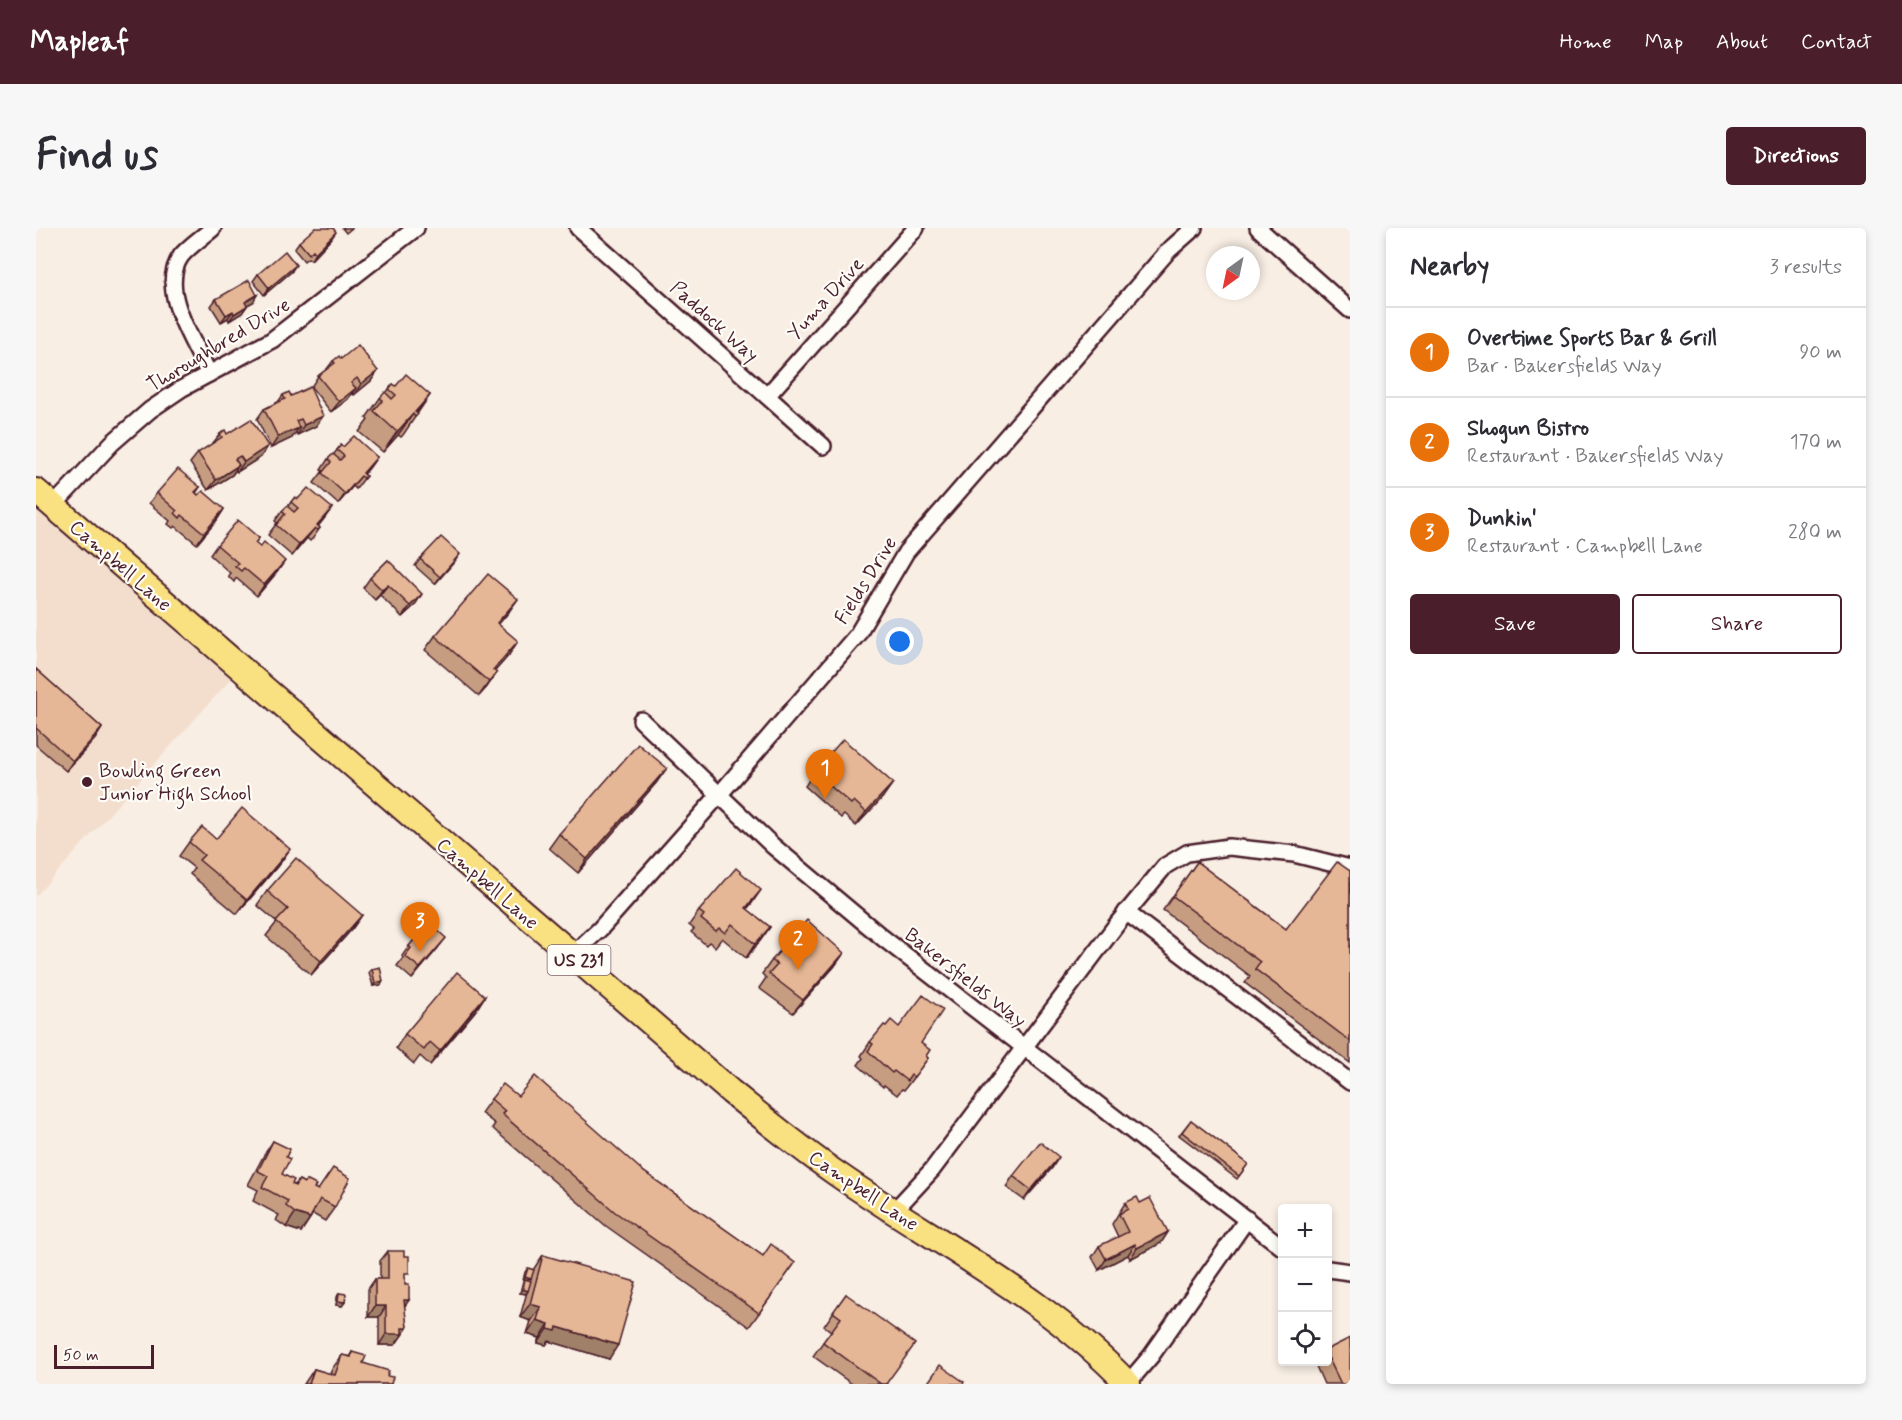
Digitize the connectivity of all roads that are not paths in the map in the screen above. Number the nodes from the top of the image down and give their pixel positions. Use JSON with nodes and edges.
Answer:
{"nodes":[{"id":1,"x":213,"y":228,"type":"edge"},
{"id":2,"x":416,"y":228,"type":"edge"},
{"id":3,"x":579,"y":228,"type":"edge"},
{"id":4,"x":915,"y":228,"type":"edge"},
{"id":5,"x":1194,"y":228,"type":"edge"},
{"id":6,"x":1258,"y":228,"type":"edge"},
{"id":7,"x":1350,"y":310,"type":"edge"},
{"id":8,"x":209,"y":374,"type":"junction"},
{"id":9,"x":767,"y":396,"type":"junction"},
{"id":10,"x":823,"y":446,"type":"dead end"},
{"id":11,"x":44,"y":498,"type":"edge"},
{"id":12,"x":641,"y":720,"type":"dead end"},
{"id":13,"x":719,"y":795,"type":"junction"},
{"id":14,"x":1350,"y":868,"type":"edge"},
{"id":15,"x":1126,"y":912,"type":"junction"},
{"id":16,"x":572,"y":954,"type":"junction"},
{"id":17,"x":1024,"y":1048,"type":"junction"},
{"id":18,"x":1350,"y":1082,"type":"edge"},
{"id":19,"x":894,"y":1211,"type":"junction"},
{"id":20,"x":1247,"y":1219,"type":"junction"},
{"id":21,"x":1278,"y":1245,"type":"edge"},
{"id":22,"x":1332,"y":1270,"type":"edge"},
{"id":23,"x":1350,"y":1272,"type":"edge"},
{"id":24,"x":1128,"y":1384,"type":"edge"}],
"edges":[{"from":1,"to":8,"type":"street"},
{"from":2,"to":8,"type":"street","name":"Thoroughbred Drive"},
{"from":3,"to":9,"type":"street","name":"Paddock Way"},
{"from":4,"to":9,"type":"street","name":"Yuma Drive"},
{"from":5,"to":13,"type":"street","name":"Fields Drive"},
{"from":6,"to":7,"type":"street"},
{"from":8,"to":11,"type":"street","name":"Thoroughbred Drive"},
{"from":9,"to":10,"type":"street","name":"Paddock Way"},
{"from":11,"to":16,"type":"main road","name":"Campbell Lane","number":"US 231"},
{"from":12,"to":13,"type":"street","name":"Bakersfields Way"},
{"from":13,"to":16,"type":"street","name":"Fields Drive"},
{"from":13,"to":17,"type":"street","name":"Bakersfields Way"},
{"from":14,"to":15,"type":"street"},
{"from":15,"to":17,"type":"street"},
{"from":15,"to":18,"type":"street"},
{"from":16,"to":19,"type":"main road","name":"Campbell Lane","number":"US 231"},
{"from":17,"to":19,"type":"street"},
{"from":17,"to":20,"type":"street","name":"Bakersfields Way"},
{"from":19,"to":24,"type":"main road","name":"Campbell Lane","number":"US 231"},
{"from":20,"to":21,"type":"street","name":"Bakersfields Way"},
{"from":20,"to":24,"type":"street"},
{"from":22,"to":23,"type":"street"}]}
